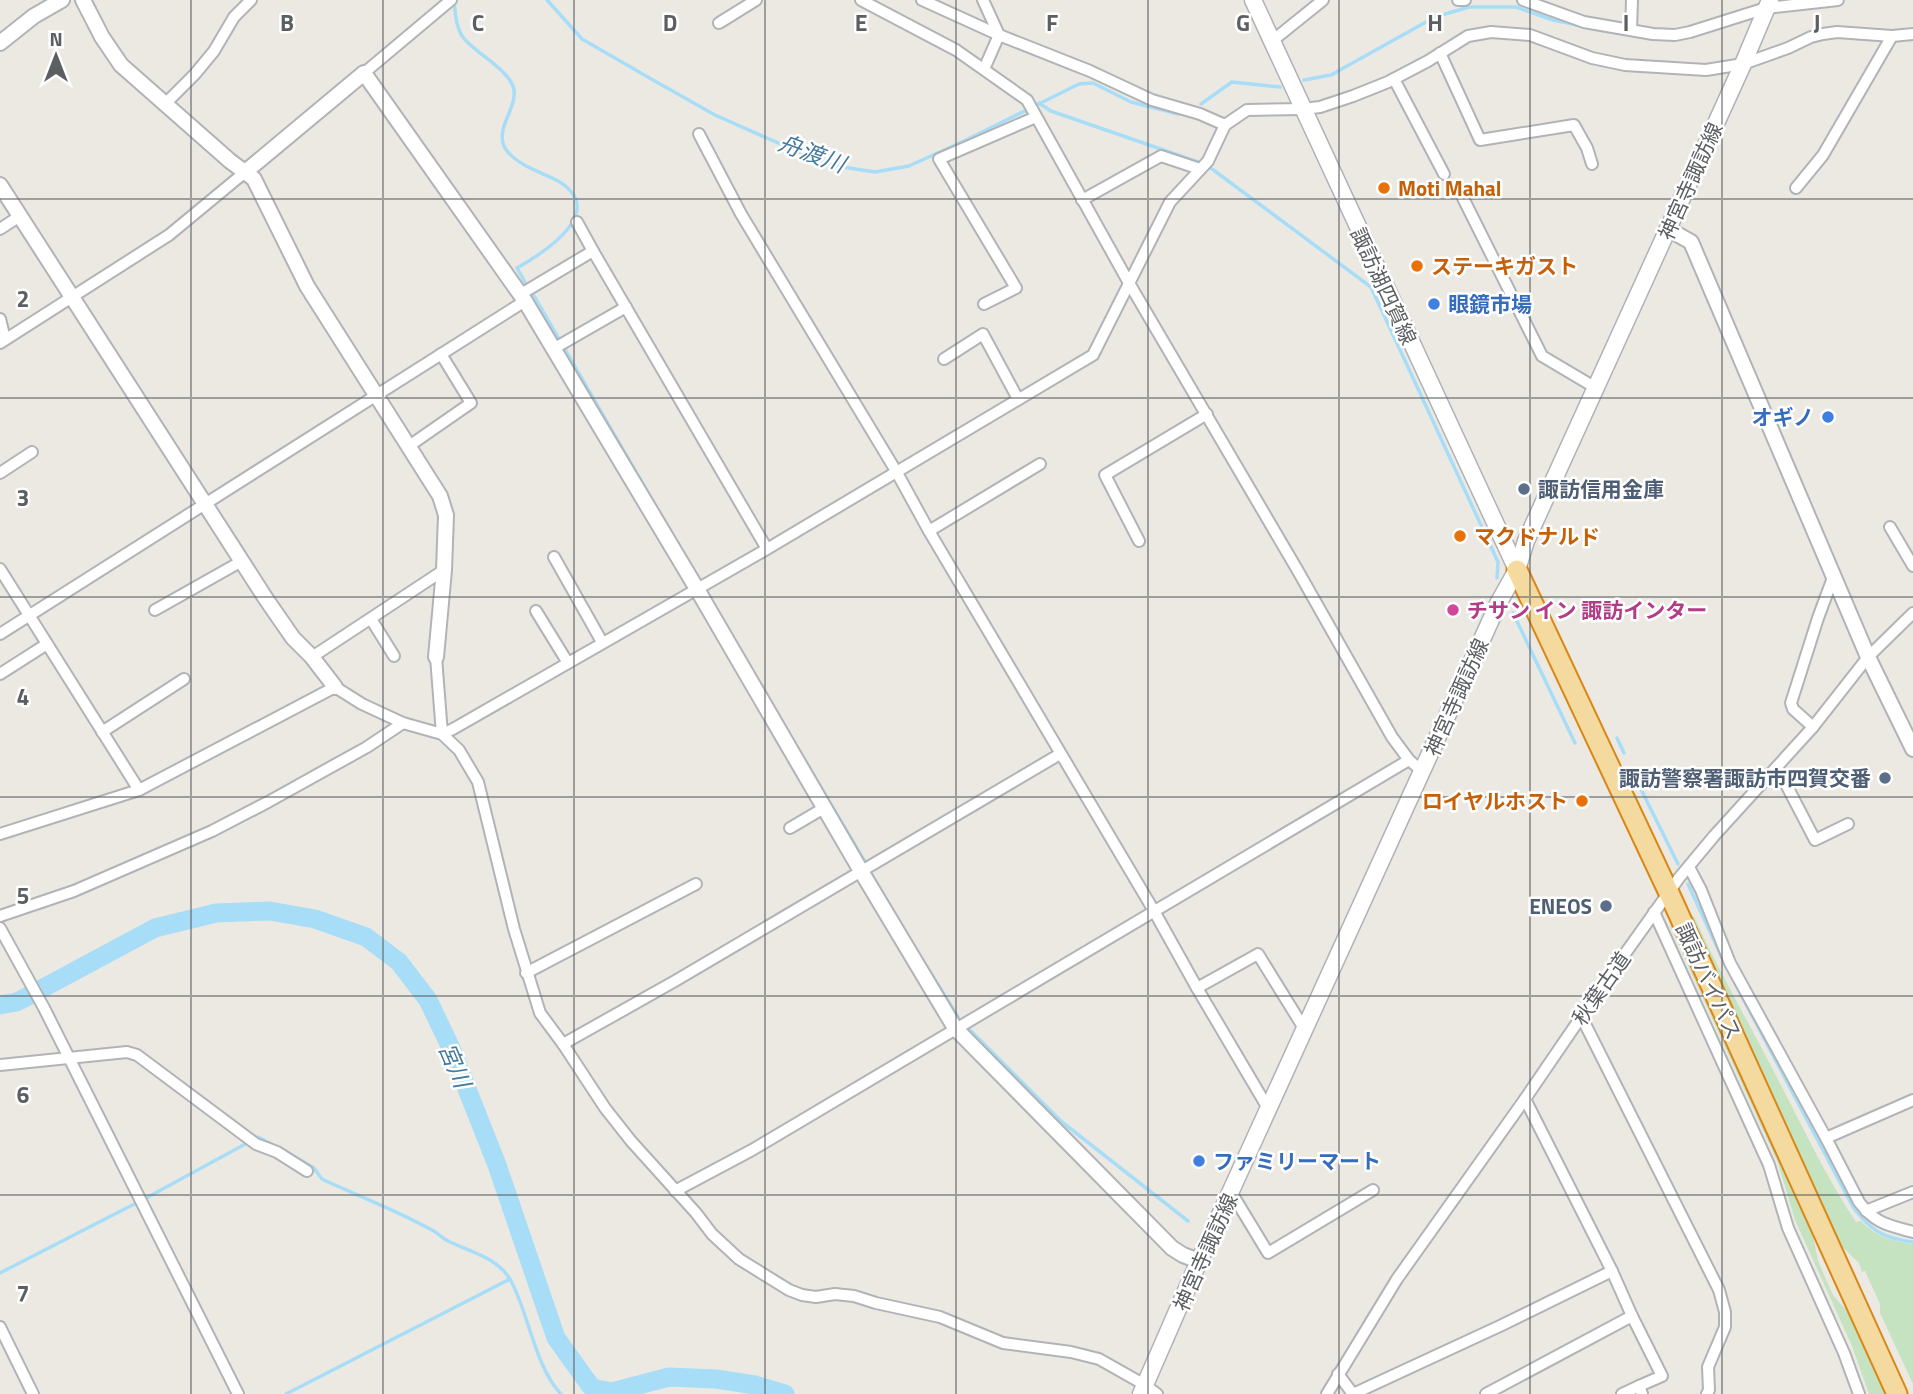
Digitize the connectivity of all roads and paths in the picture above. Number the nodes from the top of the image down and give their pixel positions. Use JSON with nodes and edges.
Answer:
{"nodes":[{"id":1,"x":62,"y":0,"type":"edge"},
{"id":2,"x":83,"y":0,"type":"edge"},
{"id":3,"x":251,"y":0,"type":"edge"},
{"id":4,"x":755,"y":0,"type":"edge"},
{"id":5,"x":861,"y":0,"type":"edge"},
{"id":6,"x":922,"y":0,"type":"edge"},
{"id":7,"x":983,"y":0,"type":"edge"},
{"id":8,"x":1253,"y":0,"type":"edge"},
{"id":9,"x":1323,"y":0,"type":"edge"},
{"id":10,"x":1458,"y":0,"type":"edge"},
{"id":11,"x":1465,"y":0,"type":"edge"},
{"id":12,"x":1523,"y":0,"type":"edge"},
{"id":13,"x":1632,"y":0,"type":"edge"},
{"id":14,"x":1838,"y":0,"type":"edge"},
{"id":15,"x":450,"y":1,"type":"edge"},
{"id":16,"x":1768,"y":4,"type":"edge"},
{"id":17,"x":719,"y":23,"type":"dead end"},
{"id":18,"x":1631,"y":30,"type":"junction"},
{"id":19,"x":1913,"y":34,"type":"edge"},
{"id":20,"x":999,"y":35,"type":"junction"},
{"id":21,"x":1892,"y":36,"type":"junction"},
{"id":22,"x":1272,"y":41,"type":"junction"},
{"id":23,"x":0,"y":43,"type":"edge"},
{"id":24,"x":1440,"y":53,"type":"junction"},
{"id":25,"x":1743,"y":64,"type":"junction"},
{"id":26,"x":984,"y":69,"type":"junction"},
{"id":27,"x":364,"y":73,"type":"junction"},
{"id":28,"x":1394,"y":79,"type":"junction"},
{"id":29,"x":165,"y":104,"type":"junction"},
{"id":30,"x":1303,"y":109,"type":"junction"},
{"id":31,"x":1035,"y":115,"type":"junction"},
{"id":32,"x":1225,"y":125,"type":"junction"},
{"id":33,"x":699,"y":134,"type":"dead end"},
{"id":34,"x":1592,"y":164,"type":"dead end"},
{"id":35,"x":1203,"y":165,"type":"junction"},
{"id":36,"x":244,"y":173,"type":"junction"},
{"id":37,"x":1444,"y":174,"type":"dead end"},
{"id":38,"x":0,"y":185,"type":"edge"},
{"id":39,"x":1796,"y":188,"type":"dead end"},
{"id":40,"x":1463,"y":198,"type":"dead end"},
{"id":41,"x":1082,"y":200,"type":"junction"},
{"id":42,"x":20,"y":216,"type":"junction"},
{"id":43,"x":577,"y":222,"type":"dead end"},
{"id":44,"x":0,"y":229,"type":"edge"},
{"id":45,"x":1668,"y":229,"type":"junction"},
{"id":46,"x":593,"y":251,"type":"junction"},
{"id":47,"x":1129,"y":283,"type":"junction"},
{"id":48,"x":72,"y":298,"type":"junction"},
{"id":49,"x":523,"y":298,"type":"junction"},
{"id":50,"x":984,"y":304,"type":"dead end"},
{"id":51,"x":625,"y":307,"type":"junction"},
{"id":52,"x":0,"y":319,"type":"edge"},
{"id":53,"x":3,"y":341,"type":"edge"},
{"id":54,"x":553,"y":349,"type":"junction"},
{"id":55,"x":441,"y":354,"type":"junction"},
{"id":56,"x":944,"y":359,"type":"dead end"},
{"id":57,"x":1596,"y":388,"type":"junction"},
{"id":58,"x":377,"y":395,"type":"junction"},
{"id":59,"x":1018,"y":399,"type":"junction"},
{"id":60,"x":1207,"y":414,"type":"junction"},
{"id":61,"x":409,"y":446,"type":"junction"},
{"id":62,"x":32,"y":452,"type":"dead end"},
{"id":63,"x":1040,"y":464,"type":"dead end"},
{"id":64,"x":897,"y":471,"type":"junction"},
{"id":65,"x":0,"y":473,"type":"edge"},
{"id":66,"x":204,"y":504,"type":"junction"},
{"id":67,"x":1890,"y":527,"type":"dead end"},
{"id":68,"x":929,"y":531,"type":"junction"},
{"id":69,"x":1139,"y":541,"type":"dead end"},
{"id":70,"x":767,"y":549,"type":"junction"},
{"id":71,"x":554,"y":557,"type":"dead end"},
{"id":72,"x":242,"y":561,"type":"junction"},
{"id":73,"x":1913,"y":566,"type":"edge"},
{"id":74,"x":0,"y":569,"type":"edge"},
{"id":75,"x":444,"y":570,"type":"junction"},
{"id":76,"x":1517,"y":570,"type":"junction"},
{"id":77,"x":1834,"y":575,"type":"junction"},
{"id":78,"x":698,"y":589,"type":"junction"},
{"id":79,"x":155,"y":610,"type":"dead end"},
{"id":80,"x":536,"y":611,"type":"dead end"},
{"id":81,"x":1913,"y":613,"type":"edge"},
{"id":82,"x":29,"y":615,"type":"junction"},
{"id":83,"x":371,"y":619,"type":"junction"},
{"id":84,"x":0,"y":634,"type":"edge"},
{"id":85,"x":602,"y":642,"type":"junction"},
{"id":86,"x":47,"y":644,"type":"junction"},
{"id":87,"x":394,"y":656,"type":"dead end"},
{"id":88,"x":312,"y":657,"type":"junction"},
{"id":89,"x":436,"y":657,"type":"joint"},
{"id":90,"x":1868,"y":657,"type":"junction"},
{"id":91,"x":568,"y":663,"type":"junction"},
{"id":92,"x":0,"y":674,"type":"edge"},
{"id":93,"x":184,"y":679,"type":"dead end"},
{"id":94,"x":335,"y":687,"type":"junction"},
{"id":95,"x":403,"y":723,"type":"junction"},
{"id":96,"x":1813,"y":727,"type":"junction"},
{"id":97,"x":102,"y":732,"type":"junction"},
{"id":98,"x":442,"y":734,"type":"junction"},
{"id":99,"x":1913,"y":749,"type":"edge"},
{"id":100,"x":1060,"y":754,"type":"junction"},
{"id":101,"x":1409,"y":760,"type":"junction"},
{"id":102,"x":1777,"y":767,"type":"junction"},
{"id":103,"x":1422,"y":771,"type":"junction"},
{"id":104,"x":139,"y":790,"type":"junction"},
{"id":105,"x":824,"y":808,"type":"junction"},
{"id":106,"x":1848,"y":824,"type":"dead end"},
{"id":107,"x":790,"y":828,"type":"dead end"},
{"id":108,"x":0,"y":834,"type":"edge"},
{"id":109,"x":1689,"y":867,"type":"junction"},
{"id":110,"x":861,"y":872,"type":"junction"},
{"id":111,"x":696,"y":884,"type":"dead end"},
{"id":112,"x":1669,"y":893,"type":"junction"},
{"id":113,"x":1154,"y":911,"type":"junction"},
{"id":114,"x":1654,"y":912,"type":"junction"},
{"id":115,"x":0,"y":916,"type":"edge"},
{"id":116,"x":0,"y":928,"type":"edge"},
{"id":117,"x":526,"y":973,"type":"junction"},
{"id":118,"x":1197,"y":988,"type":"junction"},
{"id":119,"x":1581,"y":1016,"type":"junction"},
{"id":120,"x":955,"y":1028,"type":"junction"},
{"id":121,"x":1305,"y":1030,"type":"junction"},
{"id":122,"x":563,"y":1044,"type":"junction"},
{"id":123,"x":70,"y":1058,"type":"junction"},
{"id":124,"x":0,"y":1065,"type":"edge"},
{"id":125,"x":1525,"y":1098,"type":"junction"},
{"id":126,"x":1913,"y":1100,"type":"edge"},
{"id":127,"x":1269,"y":1110,"type":"junction"},
{"id":128,"x":1826,"y":1138,"type":"junction"},
{"id":129,"x":307,"y":1171,"type":"dead end"},
{"id":130,"x":1373,"y":1190,"type":"dead end"},
{"id":131,"x":675,"y":1191,"type":"junction"},
{"id":132,"x":1231,"y":1192,"type":"junction"},
{"id":133,"x":1913,"y":1192,"type":"edge"},
{"id":134,"x":1866,"y":1211,"type":"junction"},
{"id":135,"x":1913,"y":1232,"type":"edge"},
{"id":136,"x":1199,"y":1261,"type":"junction"},
{"id":137,"x":1612,"y":1270,"type":"junction"},
{"id":138,"x":1632,"y":1316,"type":"junction"},
{"id":139,"x":0,"y":1327,"type":"edge"},
{"id":140,"x":1338,"y":1374,"type":"junction"},
{"id":141,"x":1641,"y":1390,"type":"edge"},
{"id":142,"x":1148,"y":1391,"type":"edge"},
{"id":143,"x":33,"y":1394,"type":"edge"},
{"id":144,"x":238,"y":1394,"type":"edge"},
{"id":145,"x":1327,"y":1394,"type":"edge"},
{"id":146,"x":1353,"y":1394,"type":"edge"},
{"id":147,"x":1486,"y":1394,"type":"edge"},
{"id":148,"x":1622,"y":1394,"type":"edge"},
{"id":149,"x":1707,"y":1394,"type":"edge"},
{"id":150,"x":1859,"y":1394,"type":"edge"},
{"id":151,"x":1897,"y":1394,"type":"edge"}],
"edges":[{"from":1,"to":23,"type":"street"},
{"from":2,"to":29,"type":"street"},
{"from":3,"to":29,"type":"street"},
{"from":4,"to":17,"type":"street"},
{"from":5,"to":26,"type":"street"},
{"from":6,"to":20,"type":"street"},
{"from":7,"to":20,"type":"street"},
{"from":8,"to":22,"type":"main road","name":"諏訪湖四賀線"},
{"from":9,"to":22,"type":"street"},
{"from":10,"to":11,"type":"street"},
{"from":12,"to":18,"type":"street"},
{"from":13,"to":18,"type":"street"},
{"from":14,"to":16,"type":"street"},
{"from":15,"to":27,"type":"street"},
{"from":16,"to":18,"type":"street"},
{"from":16,"to":25,"type":"main road","name":"神宮寺諏訪線"},
{"from":19,"to":21,"type":"street"},
{"from":20,"to":26,"type":"street"},
{"from":20,"to":32,"type":"street"},
{"from":21,"to":25,"type":"street"},
{"from":21,"to":39,"type":"street"},
{"from":22,"to":30,"type":"main road","name":"諏訪湖四賀線"},
{"from":24,"to":25,"type":"street"},
{"from":24,"to":28,"type":"street"},
{"from":24,"to":34,"type":"street"},
{"from":25,"to":45,"type":"main road","name":"神宮寺諏訪線"},
{"from":26,"to":31,"type":"street"},
{"from":27,"to":36,"type":"street"},
{"from":27,"to":49,"type":"street"},
{"from":28,"to":30,"type":"street"},
{"from":28,"to":37,"type":"street"},
{"from":29,"to":36,"type":"street"},
{"from":30,"to":32,"type":"street"},
{"from":30,"to":76,"type":"main road","name":"諏訪湖四賀線"},
{"from":31,"to":41,"type":"street"},
{"from":31,"to":50,"type":"street"},
{"from":32,"to":35,"type":"street"},
{"from":33,"to":64,"type":"street"},
{"from":35,"to":41,"type":"street"},
{"from":35,"to":47,"type":"street"},
{"from":36,"to":48,"type":"street"},
{"from":36,"to":58,"type":"street"},
{"from":38,"to":42,"type":"street"},
{"from":40,"to":57,"type":"street"},
{"from":41,"to":47,"type":"street"},
{"from":42,"to":44,"type":"street"},
{"from":42,"to":48,"type":"street"},
{"from":43,"to":46,"type":"street"},
{"from":45,"to":57,"type":"main road","name":"神宮寺諏訪線"},
{"from":45,"to":77,"type":"street"},
{"from":46,"to":49,"type":"street"},
{"from":46,"to":51,"type":"street"},
{"from":47,"to":59,"type":"street"},
{"from":47,"to":60,"type":"street"},
{"from":48,"to":53,"type":"street"},
{"from":48,"to":66,"type":"street"},
{"from":49,"to":54,"type":"street"},
{"from":49,"to":55,"type":"street"},
{"from":51,"to":54,"type":"street"},
{"from":51,"to":70,"type":"street"},
{"from":52,"to":53,"type":"street"},
{"from":54,"to":78,"type":"street"},
{"from":55,"to":58,"type":"street"},
{"from":55,"to":61,"type":"street"},
{"from":56,"to":59,"type":"street"},
{"from":57,"to":76,"type":"main road","name":"神宮寺諏訪線"},
{"from":58,"to":61,"type":"street"},
{"from":58,"to":66,"type":"street"},
{"from":59,"to":64,"type":"street"},
{"from":60,"to":69,"type":"street"},
{"from":60,"to":101,"type":"street"},
{"from":61,"to":75,"type":"street"},
{"from":62,"to":65,"type":"street"},
{"from":63,"to":68,"type":"street"},
{"from":64,"to":68,"type":"street"},
{"from":64,"to":70,"type":"street"},
{"from":66,"to":72,"type":"street"},
{"from":66,"to":82,"type":"street"},
{"from":67,"to":73,"type":"street"},
{"from":68,"to":100,"type":"street"},
{"from":70,"to":78,"type":"street"},
{"from":71,"to":85,"type":"street"},
{"from":72,"to":79,"type":"street"},
{"from":72,"to":88,"type":"street"},
{"from":74,"to":82,"type":"street"},
{"from":75,"to":83,"type":"street"},
{"from":75,"to":89,"type":"street"},
{"from":76,"to":103,"type":"main road","name":"神宮寺諏訪線"},
{"from":76,"to":112,"type":"highway","name":"諏訪バイパス"},
{"from":77,"to":90,"type":"street"},
{"from":77,"to":96,"type":"street"},
{"from":78,"to":85,"type":"street"},
{"from":78,"to":105,"type":"street"},
{"from":80,"to":91,"type":"street"},
{"from":81,"to":90,"type":"street","name":"秋葉古道"},
{"from":82,"to":84,"type":"street"},
{"from":82,"to":86,"type":"street"},
{"from":83,"to":87,"type":"street"},
{"from":83,"to":88,"type":"street"},
{"from":85,"to":91,"type":"street"},
{"from":86,"to":92,"type":"street"},
{"from":86,"to":97,"type":"street"},
{"from":88,"to":94,"type":"street"},
{"from":89,"to":98,"type":"street"},
{"from":90,"to":96,"type":"street","name":"秋葉古道"},
{"from":90,"to":99,"type":"street"},
{"from":91,"to":98,"type":"street"},
{"from":93,"to":97,"type":"street"},
{"from":94,"to":95,"type":"street"},
{"from":94,"to":104,"type":"street"},
{"from":95,"to":98,"type":"street"},
{"from":95,"to":115,"type":"street"},
{"from":96,"to":102,"type":"street","name":"秋葉古道"},
{"from":97,"to":104,"type":"street"},
{"from":98,"to":117,"type":"street"},
{"from":100,"to":110,"type":"street"},
{"from":100,"to":113,"type":"street"},
{"from":101,"to":103,"type":"street"},
{"from":101,"to":113,"type":"street"},
{"from":102,"to":106,"type":"street"},
{"from":102,"to":109,"type":"street","name":"秋葉古道"},
{"from":103,"to":121,"type":"main road","name":"神宮寺諏訪線"},
{"from":104,"to":108,"type":"street"},
{"from":105,"to":107,"type":"street"},
{"from":105,"to":110,"type":"street"},
{"from":109,"to":112,"type":"street","name":"秋葉古道"},
{"from":109,"to":128,"type":"street"},
{"from":110,"to":120,"type":"street"},
{"from":110,"to":122,"type":"street"},
{"from":111,"to":117,"type":"street"},
{"from":112,"to":114,"type":"street","name":"秋葉古道"},
{"from":112,"to":151,"type":"highway","name":"諏訪バイパス"},
{"from":113,"to":118,"type":"street"},
{"from":113,"to":120,"type":"street"},
{"from":114,"to":119,"type":"street","name":"秋葉古道"},
{"from":114,"to":150,"type":"street"},
{"from":116,"to":123,"type":"street"},
{"from":117,"to":122,"type":"street"},
{"from":118,"to":121,"type":"street"},
{"from":118,"to":127,"type":"street"},
{"from":119,"to":125,"type":"street","name":"秋葉古道"},
{"from":119,"to":149,"type":"street"},
{"from":120,"to":131,"type":"street"},
{"from":120,"to":136,"type":"street"},
{"from":121,"to":127,"type":"main road","name":"神宮寺諏訪線"},
{"from":122,"to":131,"type":"street"},
{"from":123,"to":124,"type":"street"},
{"from":123,"to":129,"type":"street"},
{"from":123,"to":144,"type":"street"},
{"from":125,"to":137,"type":"street"},
{"from":125,"to":140,"type":"street","name":"秋葉古道"},
{"from":126,"to":128,"type":"street"},
{"from":127,"to":132,"type":"main road","name":"神宮寺諏訪線"},
{"from":128,"to":134,"type":"street"},
{"from":130,"to":132,"type":"street"},
{"from":131,"to":142,"type":"street"},
{"from":132,"to":136,"type":"main road","name":"神宮寺諏訪線"},
{"from":133,"to":134,"type":"street"},
{"from":134,"to":135,"type":"street"},
{"from":136,"to":142,"type":"main road","name":"神宮寺諏訪線"},
{"from":137,"to":138,"type":"street"},
{"from":137,"to":146,"type":"street"},
{"from":138,"to":141,"type":"street"},
{"from":138,"to":147,"type":"street"},
{"from":139,"to":143,"type":"street"},
{"from":140,"to":145,"type":"street","name":"秋葉古道"},
{"from":140,"to":146,"type":"street"},
{"from":141,"to":148,"type":"street"}]}
